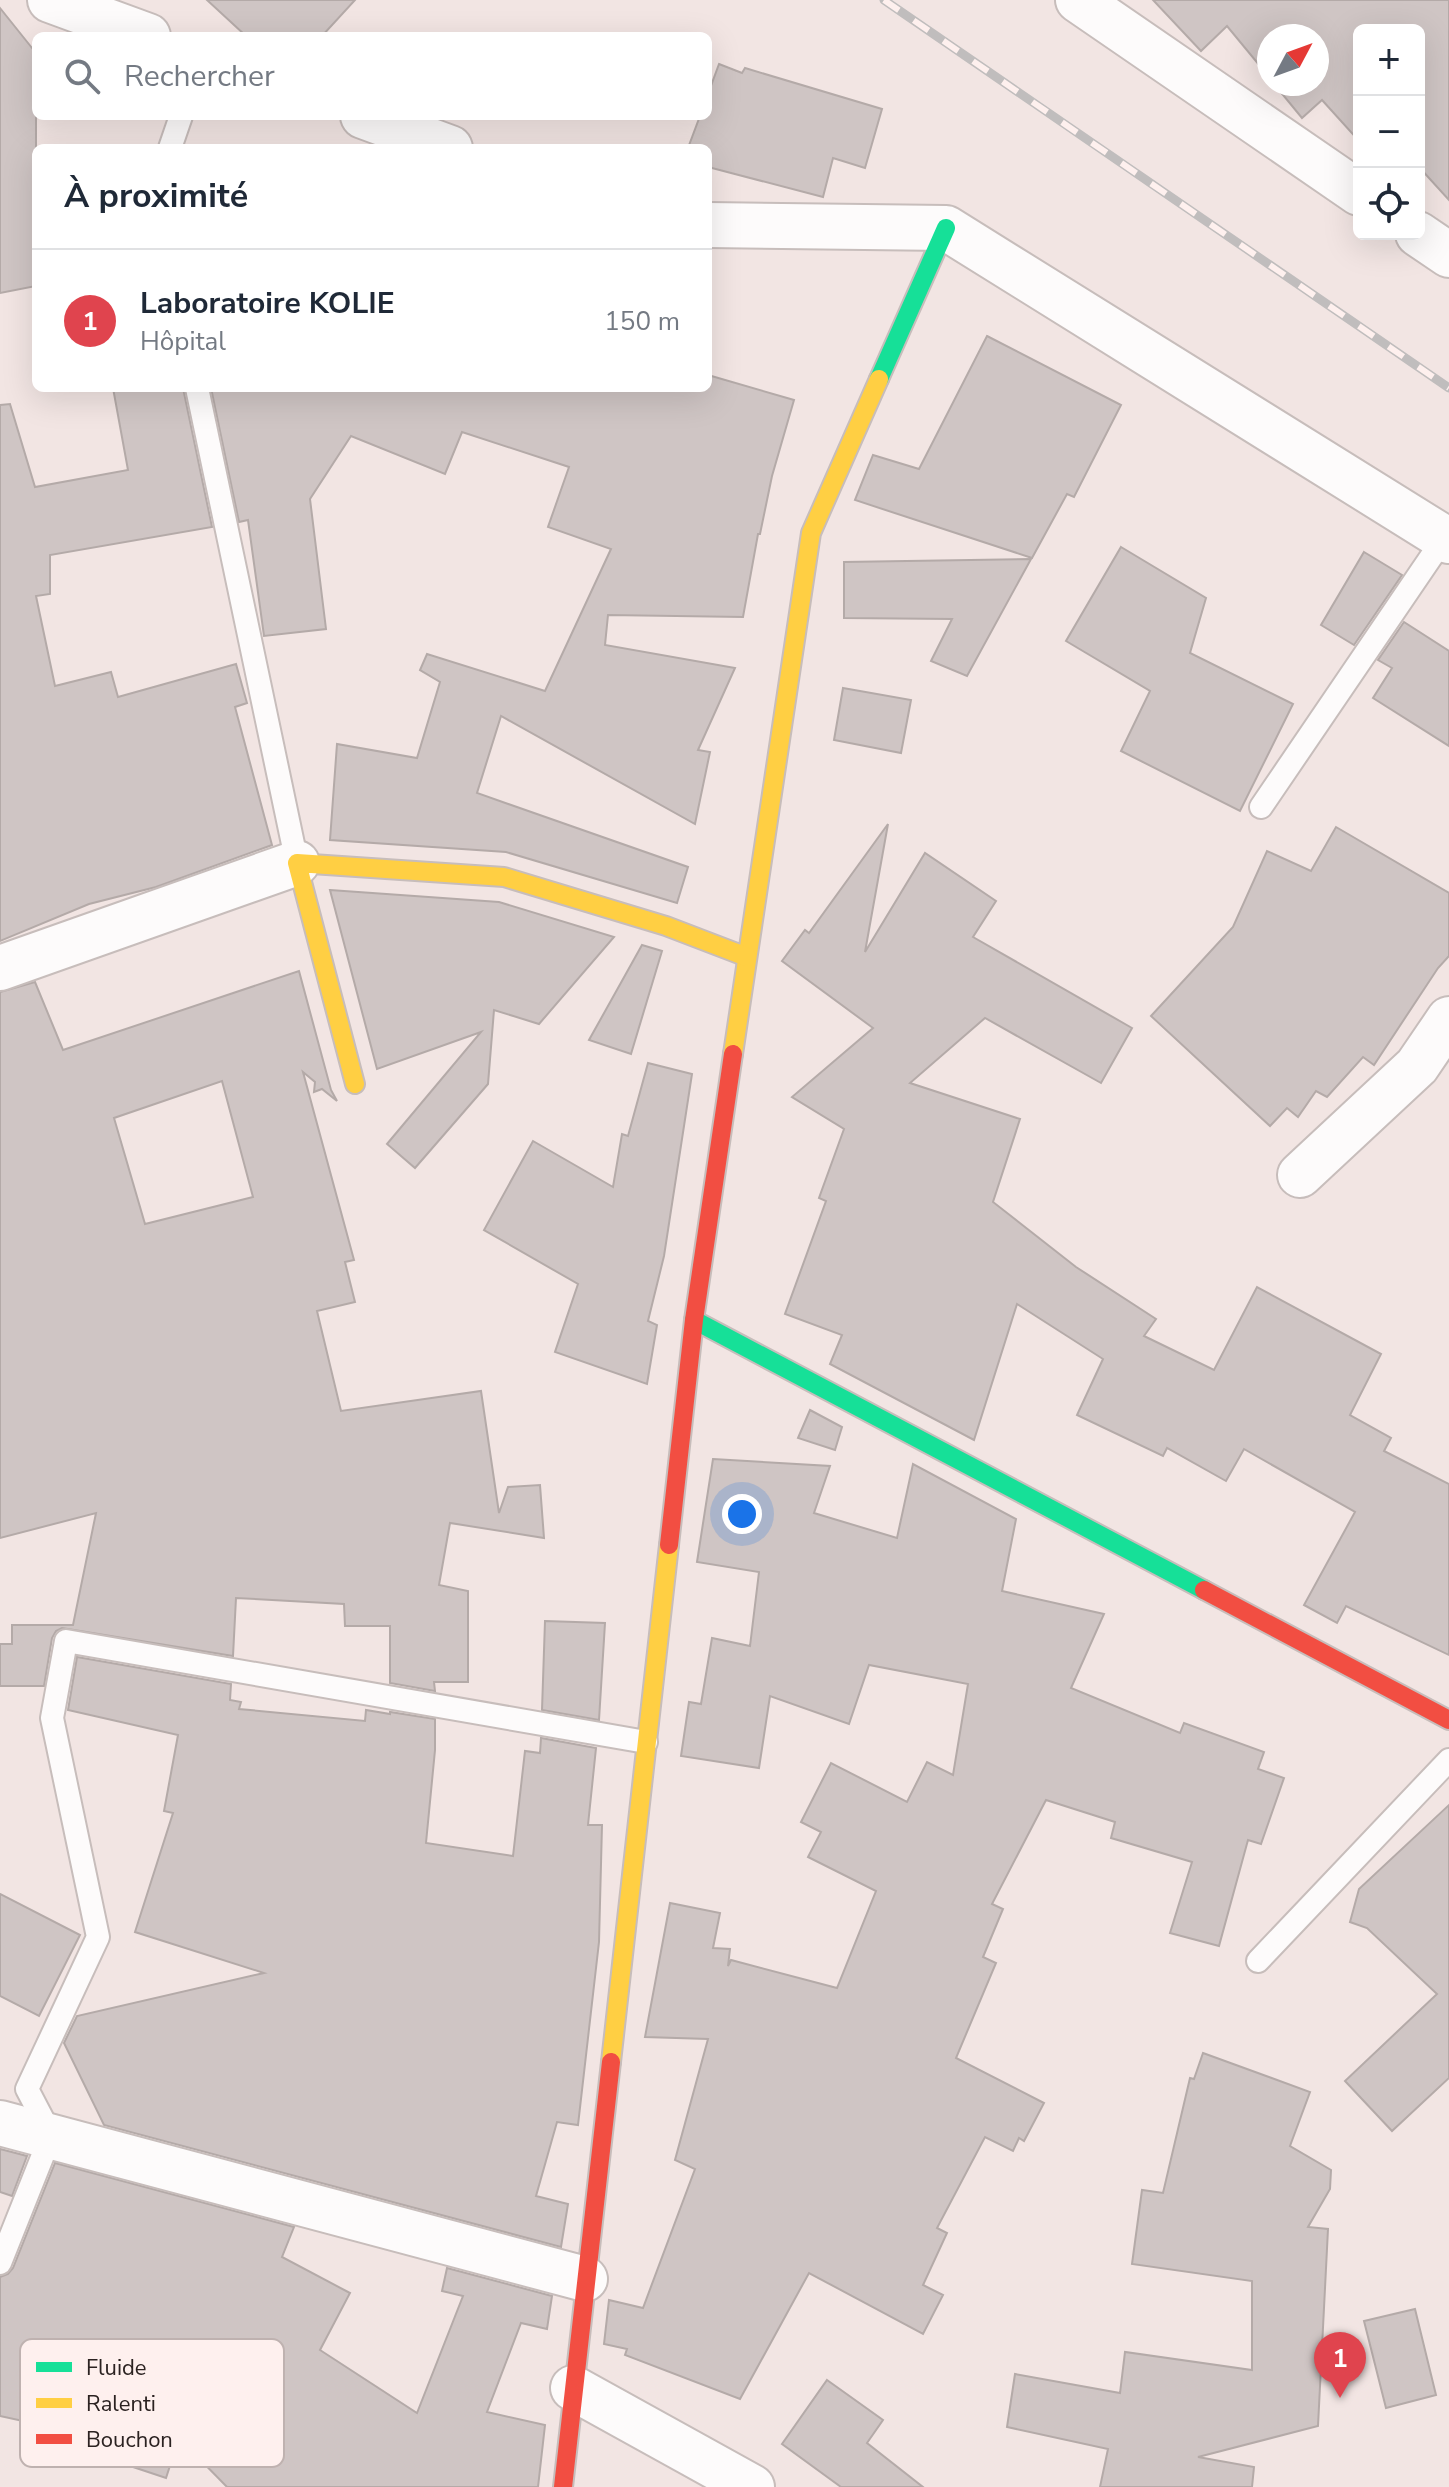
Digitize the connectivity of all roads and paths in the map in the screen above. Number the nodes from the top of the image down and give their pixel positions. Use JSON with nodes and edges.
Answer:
{"nodes":[{"id":1,"x":50,"y":0,"type":"edge"},
{"id":2,"x":1078,"y":0,"type":"edge"},
{"id":3,"x":137,"y":32,"type":"edge"},
{"id":4,"x":180,"y":120,"type":"edge"},
{"id":5,"x":374,"y":120,"type":"edge"},
{"id":6,"x":171,"y":144,"type":"edge"},
{"id":7,"x":439,"y":144,"type":"edge"},
{"id":8,"x":1353,"y":189,"type":"edge"},
{"id":9,"x":712,"y":225,"type":"edge"},
{"id":10,"x":946,"y":228,"type":"junction"},
{"id":11,"x":1425,"y":239,"type":"edge"},
{"id":12,"x":1449,"y":255,"type":"edge"},
{"id":13,"x":198,"y":392,"type":"edge"},
{"id":14,"x":1447,"y":540,"type":"edge"},
{"id":15,"x":1261,"y":807,"type":"dead end"},
{"id":16,"x":297,"y":863,"type":"junction"},
{"id":17,"x":747,"y":957,"type":"junction"},
{"id":18,"x":0,"y":968,"type":"edge"},
{"id":19,"x":1449,"y":1019,"type":"edge"},
{"id":20,"x":355,"y":1084,"type":"dead end"},
{"id":21,"x":1300,"y":1175,"type":"dead end"},
{"id":22,"x":694,"y":1320,"type":"junction"},
{"id":23,"x":1449,"y":1720,"type":"edge"},
{"id":24,"x":646,"y":1742,"type":"junction"},
{"id":25,"x":1449,"y":1760,"type":"edge"},
{"id":26,"x":1258,"y":1961,"type":"dead end"},
{"id":27,"x":0,"y":2123,"type":"edge"},
{"id":28,"x":51,"y":2135,"type":"junction"},
{"id":29,"x":0,"y":2263,"type":"edge"},
{"id":30,"x":585,"y":2279,"type":"junction"},
{"id":31,"x":573,"y":2388,"type":"junction"},
{"id":32,"x":563,"y":2487,"type":"edge"},
{"id":33,"x":752,"y":2487,"type":"edge"}],
"edges":[{"from":1,"to":3,"type":"street"},
{"from":2,"to":8,"type":"street"},
{"from":4,"to":6,"type":"lane"},
{"from":5,"to":7,"type":"street"},
{"from":9,"to":10,"type":"street"},
{"from":10,"to":14,"type":"street"},
{"from":10,"to":17,"type":"street"},
{"from":11,"to":12,"type":"street"},
{"from":13,"to":16,"type":"lane"},
{"from":14,"to":15,"type":"lane"},
{"from":16,"to":17,"type":"street"},
{"from":16,"to":18,"type":"street"},
{"from":16,"to":20,"type":"street"},
{"from":17,"to":22,"type":"street"},
{"from":19,"to":21,"type":"street"},
{"from":22,"to":23,"type":"street"},
{"from":22,"to":24,"type":"street"},
{"from":24,"to":28,"type":"lane"},
{"from":24,"to":30,"type":"street"},
{"from":25,"to":26,"type":"lane"},
{"from":27,"to":28,"type":"street"},
{"from":28,"to":29,"type":"lane"},
{"from":28,"to":30,"type":"street"},
{"from":30,"to":31,"type":"street"},
{"from":31,"to":32,"type":"street"},
{"from":31,"to":33,"type":"street"}]}
